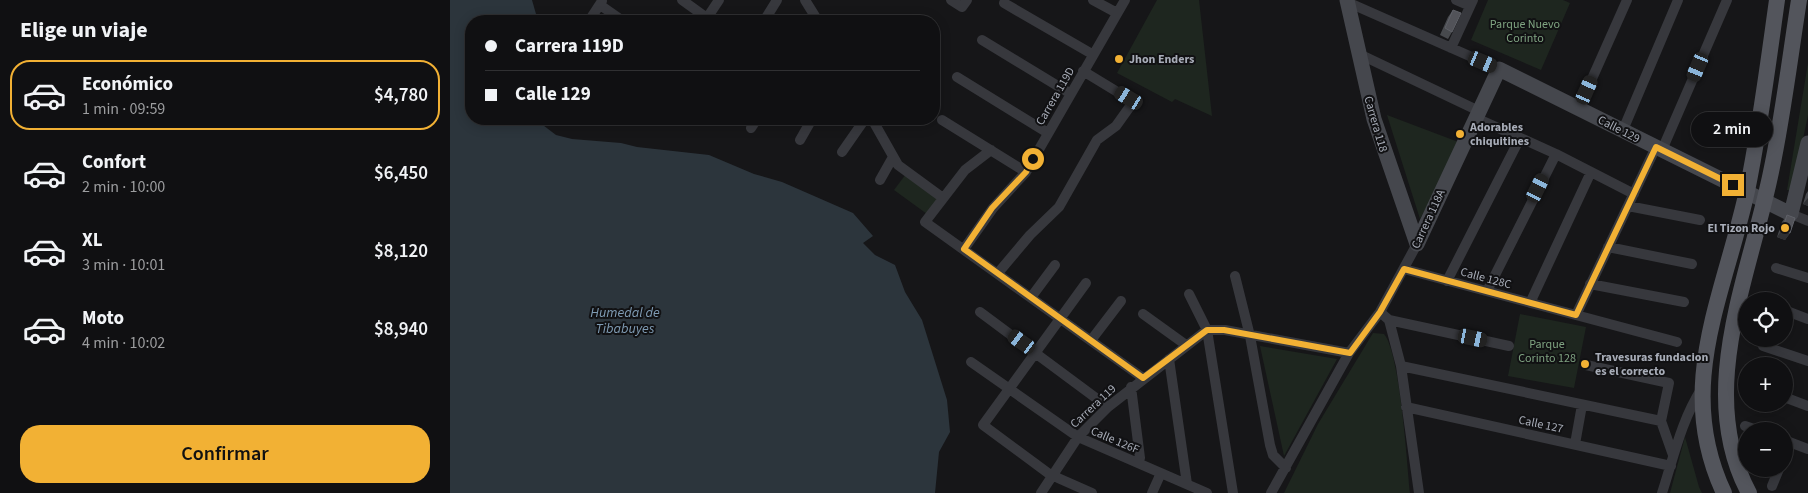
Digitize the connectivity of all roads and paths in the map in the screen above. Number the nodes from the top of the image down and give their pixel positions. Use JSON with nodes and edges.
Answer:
{"nodes":[{"id":1,"x":682,"y":0,"type":"edge"},
{"id":2,"x":719,"y":0,"type":"edge"},
{"id":3,"x":777,"y":0,"type":"edge"},
{"id":4,"x":805,"y":0,"type":"edge"},
{"id":5,"x":951,"y":0,"type":"edge"},
{"id":6,"x":1093,"y":0,"type":"edge"},
{"id":7,"x":1125,"y":0,"type":"edge"},
{"id":8,"x":1456,"y":0,"type":"edge"},
{"id":9,"x":1627,"y":0,"type":"edge"},
{"id":10,"x":1678,"y":0,"type":"edge"},
{"id":11,"x":1727,"y":0,"type":"edge"},
{"id":12,"x":1777,"y":0,"type":"edge"},
{"id":13,"x":1799,"y":0,"type":"edge"},
{"id":14,"x":1347,"y":1,"type":"edge"},
{"id":15,"x":601,"y":3,"type":"edge"},
{"id":16,"x":1004,"y":3,"type":"dead end"},
{"id":17,"x":1472,"y":3,"type":"edge"},
{"id":18,"x":964,"y":4,"type":"edge"},
{"id":19,"x":1117,"y":13,"type":"junction"},
{"id":20,"x":593,"y":15,"type":"edge"},
{"id":21,"x":616,"y":15,"type":"edge"},
{"id":22,"x":700,"y":15,"type":"edge"},
{"id":23,"x":709,"y":15,"type":"edge"},
{"id":24,"x":768,"y":15,"type":"edge"},
{"id":25,"x":814,"y":15,"type":"edge"},
{"id":26,"x":982,"y":40,"type":"dead end"},
{"id":27,"x":1451,"y":48,"type":"junction"},
{"id":28,"x":1357,"y":52,"type":"junction"},
{"id":29,"x":1092,"y":54,"type":"junction"},
{"id":30,"x":1499,"y":69,"type":"junction"},
{"id":31,"x":1083,"y":71,"type":"junction"},
{"id":32,"x":957,"y":77,"type":"dead end"},
{"id":33,"x":1070,"y":94,"type":"junction"},
{"id":34,"x":1579,"y":108,"type":"junction"},
{"id":35,"x":1478,"y":114,"type":"junction"},
{"id":36,"x":942,"y":120,"type":"dead end"},
{"id":37,"x":753,"y":125,"type":"edge"},
{"id":38,"x":809,"y":125,"type":"edge"},
{"id":39,"x":861,"y":125,"type":"edge"},
{"id":40,"x":875,"y":125,"type":"edge"},
{"id":41,"x":751,"y":128,"type":"dead end"},
{"id":42,"x":1623,"y":130,"type":"junction"},
{"id":43,"x":1048,"y":133,"type":"junction"},
{"id":44,"x":1520,"y":138,"type":"junction"},
{"id":45,"x":800,"y":140,"type":"dead end"},
{"id":46,"x":1659,"y":149,"type":"junction"},
{"id":47,"x":991,"y":150,"type":"junction"},
{"id":48,"x":842,"y":152,"type":"dead end"},
{"id":49,"x":1807,"y":152,"type":"edge"},
{"id":50,"x":1556,"y":154,"type":"junction"},
{"id":51,"x":893,"y":157,"type":"junction"},
{"id":52,"x":1026,"y":172,"type":"junction"},
{"id":53,"x":1591,"y":172,"type":"junction"},
{"id":54,"x":880,"y":180,"type":"dead end"},
{"id":55,"x":1746,"y":192,"type":"junction"},
{"id":56,"x":1634,"y":194,"type":"junction"},
{"id":57,"x":943,"y":198,"type":"junction"},
{"id":58,"x":1765,"y":201,"type":"junction"},
{"id":59,"x":1628,"y":206,"type":"junction"},
{"id":60,"x":1791,"y":214,"type":"junction"},
{"id":61,"x":1700,"y":220,"type":"dead end"},
{"id":62,"x":1808,"y":221,"type":"edge"},
{"id":63,"x":1416,"y":244,"type":"junction"},
{"id":64,"x":1608,"y":247,"type":"junction"},
{"id":65,"x":964,"y":249,"type":"junction"},
{"id":66,"x":1692,"y":264,"type":"dead end"},
{"id":67,"x":1055,"y":265,"type":"dead end"},
{"id":68,"x":1776,"y":268,"type":"dead end"},
{"id":69,"x":1404,"y":269,"type":"junction"},
{"id":70,"x":998,"y":273,"type":"junction"},
{"id":71,"x":1236,"y":276,"type":"dead end"},
{"id":72,"x":1808,"y":278,"type":"edge"},
{"id":73,"x":1447,"y":281,"type":"junction"},
{"id":74,"x":1086,"y":283,"type":"dead end"},
{"id":75,"x":1590,"y":284,"type":"junction"},
{"id":76,"x":1487,"y":291,"type":"junction"},
{"id":77,"x":1188,"y":294,"type":"dead end"},
{"id":78,"x":1032,"y":296,"type":"junction"},
{"id":79,"x":1121,"y":301,"type":"dead end"},
{"id":80,"x":1684,"y":302,"type":"dead end"},
{"id":81,"x":1530,"y":303,"type":"junction"},
{"id":82,"x":980,"y":312,"type":"dead end"},
{"id":83,"x":1380,"y":312,"type":"junction"},
{"id":84,"x":1793,"y":313,"type":"edge"},
{"id":85,"x":1143,"y":314,"type":"dead end"},
{"id":86,"x":1576,"y":315,"type":"junction"},
{"id":87,"x":1061,"y":317,"type":"junction"},
{"id":88,"x":1808,"y":319,"type":"edge"},
{"id":89,"x":1389,"y":320,"type":"junction"},
{"id":90,"x":1207,"y":330,"type":"junction"},
{"id":91,"x":1250,"y":336,"type":"junction"},
{"id":92,"x":1092,"y":339,"type":"junction"},
{"id":93,"x":1677,"y":342,"type":"dead end"},
{"id":94,"x":1186,"y":345,"type":"junction"},
{"id":95,"x":1509,"y":346,"type":"dead end"},
{"id":96,"x":1765,"y":347,"type":"edge"},
{"id":97,"x":1036,"y":352,"type":"junction"},
{"id":98,"x":1350,"y":353,"type":"junction"},
{"id":99,"x":1169,"y":359,"type":"junction"},
{"id":100,"x":971,"y":362,"type":"dead end"},
{"id":101,"x":1808,"y":362,"type":"edge"},
{"id":102,"x":1586,"y":365,"type":"dead end"},
{"id":103,"x":1401,"y":366,"type":"junction"},
{"id":104,"x":1143,"y":378,"type":"junction"},
{"id":105,"x":1010,"y":388,"type":"junction"},
{"id":106,"x":1131,"y":388,"type":"junction"},
{"id":107,"x":1702,"y":388,"type":"junction"},
{"id":108,"x":1793,"y":400,"type":"edge"},
{"id":109,"x":1582,"y":405,"type":"junction"},
{"id":110,"x":1808,"y":406,"type":"edge"},
{"id":111,"x":1108,"y":407,"type":"junction"},
{"id":112,"x":1406,"y":407,"type":"junction"},
{"id":113,"x":1661,"y":421,"type":"junction"},
{"id":114,"x":1078,"y":438,"type":"junction"},
{"id":115,"x":1574,"y":444,"type":"junction"},
{"id":116,"x":1793,"y":444,"type":"edge"},
{"id":117,"x":1808,"y":449,"type":"edge"},
{"id":118,"x":1673,"y":455,"type":"junction"},
{"id":119,"x":1140,"y":458,"type":"dead end"},
{"id":120,"x":1671,"y":466,"type":"junction"},
{"id":121,"x":1286,"y":468,"type":"junction"},
{"id":122,"x":1162,"y":473,"type":"junction"},
{"id":123,"x":1055,"y":477,"type":"junction"},
{"id":124,"x":1776,"y":477,"type":"edge"},
{"id":125,"x":1186,"y":484,"type":"junction"},
{"id":126,"x":1772,"y":486,"type":"dead end"},
{"id":127,"x":1041,"y":493,"type":"edge"},
{"id":128,"x":1092,"y":493,"type":"edge"},
{"id":129,"x":1152,"y":493,"type":"edge"},
{"id":130,"x":1208,"y":493,"type":"edge"},
{"id":131,"x":1233,"y":493,"type":"edge"},
{"id":132,"x":1271,"y":493,"type":"edge"},
{"id":133,"x":1419,"y":493,"type":"edge"},
{"id":134,"x":1662,"y":493,"type":"edge"},
{"id":135,"x":1724,"y":493,"type":"edge"},
{"id":136,"x":1749,"y":493,"type":"edge"}],
"edges":[{"from":1,"to":22,"type":"street"},
{"from":2,"to":23,"type":"street"},
{"from":3,"to":24,"type":"street"},
{"from":4,"to":25,"type":"street"},
{"from":5,"to":18,"type":"street"},
{"from":6,"to":19,"type":"street"},
{"from":7,"to":19,"type":"street","name":"Carrera 119D"},
{"from":8,"to":17,"type":"street"},
{"from":9,"to":34,"type":"street"},
{"from":10,"to":42,"type":"street"},
{"from":11,"to":46,"type":"street"},
{"from":12,"to":55,"type":"main road"},
{"from":13,"to":58,"type":"main road"},
{"from":14,"to":27,"type":"street","name":"Calle 129"},
{"from":14,"to":28,"type":"street","name":"Carrera 118"},
{"from":15,"to":20,"type":"street"},
{"from":15,"to":21,"type":"street"},
{"from":16,"to":29,"type":"street"},
{"from":17,"to":27,"type":"street"},
{"from":19,"to":29,"type":"street","name":"Carrera 119D"},
{"from":26,"to":33,"type":"street"},
{"from":27,"to":30,"type":"street","name":"Calle 129"},
{"from":28,"to":35,"type":"street"},
{"from":28,"to":63,"type":"street","name":"Carrera 118"},
{"from":29,"to":31,"type":"street","name":"Carrera 119D"},
{"from":30,"to":34,"type":"street","name":"Calle 129"},
{"from":30,"to":35,"type":"street","name":"Carrera 118A"},
{"from":31,"to":33,"type":"street","name":"Carrera 119D"},
{"from":31,"to":70,"type":"street"},
{"from":32,"to":43,"type":"street"},
{"from":33,"to":43,"type":"street","name":"Carrera 119D"},
{"from":34,"to":42,"type":"street","name":"Calle 129"},
{"from":35,"to":44,"type":"street"},
{"from":35,"to":63,"type":"street","name":"Carrera 118A"},
{"from":36,"to":47,"type":"street"},
{"from":37,"to":41,"type":"street"},
{"from":38,"to":45,"type":"street"},
{"from":39,"to":48,"type":"street"},
{"from":40,"to":51,"type":"street"},
{"from":42,"to":46,"type":"street","name":"Calle 129"},
{"from":43,"to":52,"type":"street","name":"Carrera 119D"},
{"from":44,"to":50,"type":"street"},
{"from":44,"to":73,"type":"street"},
{"from":46,"to":55,"type":"street","name":"Calle 129"},
{"from":46,"to":56,"type":"street"},
{"from":47,"to":52,"type":"street"},
{"from":47,"to":57,"type":"street"},
{"from":49,"to":60,"type":"street"},
{"from":50,"to":53,"type":"street"},
{"from":50,"to":76,"type":"street"},
{"from":51,"to":54,"type":"street"},
{"from":51,"to":57,"type":"street"},
{"from":52,"to":65,"type":"street","name":"Carrera 119D"},
{"from":53,"to":56,"type":"street"},
{"from":53,"to":81,"type":"street"},
{"from":55,"to":58,"type":"street","name":"Calle 129"},
{"from":55,"to":107,"type":"main road"},
{"from":56,"to":59,"type":"street"},
{"from":57,"to":65,"type":"street"},
{"from":58,"to":60,"type":"street","name":"Calle 129"},
{"from":58,"to":136,"type":"main road"},
{"from":59,"to":61,"type":"street"},
{"from":59,"to":64,"type":"street"},
{"from":60,"to":62,"type":"street","name":"Calle 129"},
{"from":63,"to":69,"type":"street","name":"Carrera 118A"},
{"from":64,"to":66,"type":"street"},
{"from":64,"to":75,"type":"street"},
{"from":65,"to":70,"type":"street"},
{"from":67,"to":78,"type":"street"},
{"from":68,"to":72,"type":"street"},
{"from":69,"to":73,"type":"street","name":"Calle 128C"},
{"from":69,"to":83,"type":"street","name":"Carrera 118A"},
{"from":70,"to":78,"type":"street"},
{"from":71,"to":91,"type":"street"},
{"from":73,"to":76,"type":"street","name":"Calle 128C"},
{"from":74,"to":87,"type":"street"},
{"from":75,"to":80,"type":"street"},
{"from":75,"to":86,"type":"street"},
{"from":76,"to":81,"type":"street","name":"Calle 128C"},
{"from":77,"to":90,"type":"street"},
{"from":78,"to":87,"type":"street"},
{"from":79,"to":92,"type":"street"},
{"from":81,"to":86,"type":"street","name":"Calle 128C"},
{"from":82,"to":97,"type":"street"},
{"from":83,"to":89,"type":"street"},
{"from":83,"to":98,"type":"street","name":"Carrera 118A"},
{"from":84,"to":88,"type":"street"},
{"from":85,"to":94,"type":"street"},
{"from":86,"to":93,"type":"street","name":"Calle 128C"},
{"from":87,"to":92,"type":"street"},
{"from":87,"to":97,"type":"street"},
{"from":89,"to":95,"type":"street"},
{"from":89,"to":103,"type":"street"},
{"from":90,"to":91,"type":"street"},
{"from":90,"to":94,"type":"street","name":"Carrera 119"},
{"from":90,"to":131,"type":"street"},
{"from":91,"to":98,"type":"street"},
{"from":91,"to":121,"type":"street"},
{"from":92,"to":104,"type":"street"},
{"from":94,"to":99,"type":"street","name":"Carrera 119"},
{"from":96,"to":101,"type":"street"},
{"from":97,"to":105,"type":"street"},
{"from":97,"to":111,"type":"street"},
{"from":98,"to":121,"type":"street","name":"Carrera 118A"},
{"from":99,"to":104,"type":"street","name":"Carrera 119"},
{"from":99,"to":125,"type":"street"},
{"from":100,"to":105,"type":"street","name":"Calle 126F"},
{"from":102,"to":113,"type":"street"},
{"from":103,"to":109,"type":"street"},
{"from":103,"to":112,"type":"street"},
{"from":104,"to":106,"type":"street","name":"Carrera 119"},
{"from":105,"to":114,"type":"street","name":"Calle 126F"},
{"from":105,"to":123,"type":"street"},
{"from":106,"to":111,"type":"street","name":"Carrera 119"},
{"from":106,"to":119,"type":"street"},
{"from":107,"to":118,"type":"street"},
{"from":107,"to":135,"type":"main road"},
{"from":108,"to":110,"type":"street"},
{"from":109,"to":113,"type":"street"},
{"from":109,"to":115,"type":"street"},
{"from":111,"to":114,"type":"street","name":"Carrera 119"},
{"from":112,"to":115,"type":"street","name":"Calle 127"},
{"from":112,"to":133,"type":"street"},
{"from":113,"to":118,"type":"street"},
{"from":114,"to":122,"type":"street","name":"Calle 126F"},
{"from":114,"to":123,"type":"street","name":"Carrera 119"},
{"from":115,"to":120,"type":"street","name":"Calle 127"},
{"from":116,"to":117,"type":"street"},
{"from":118,"to":120,"type":"street"},
{"from":120,"to":134,"type":"street"},
{"from":121,"to":132,"type":"street","name":"Carrera 118A"},
{"from":122,"to":125,"type":"street","name":"Calle 126F"},
{"from":122,"to":129,"type":"street"},
{"from":123,"to":127,"type":"street","name":"Carrera 119"},
{"from":123,"to":128,"type":"street"},
{"from":124,"to":126,"type":"street"},
{"from":125,"to":130,"type":"street","name":"Calle 126F"}]}
